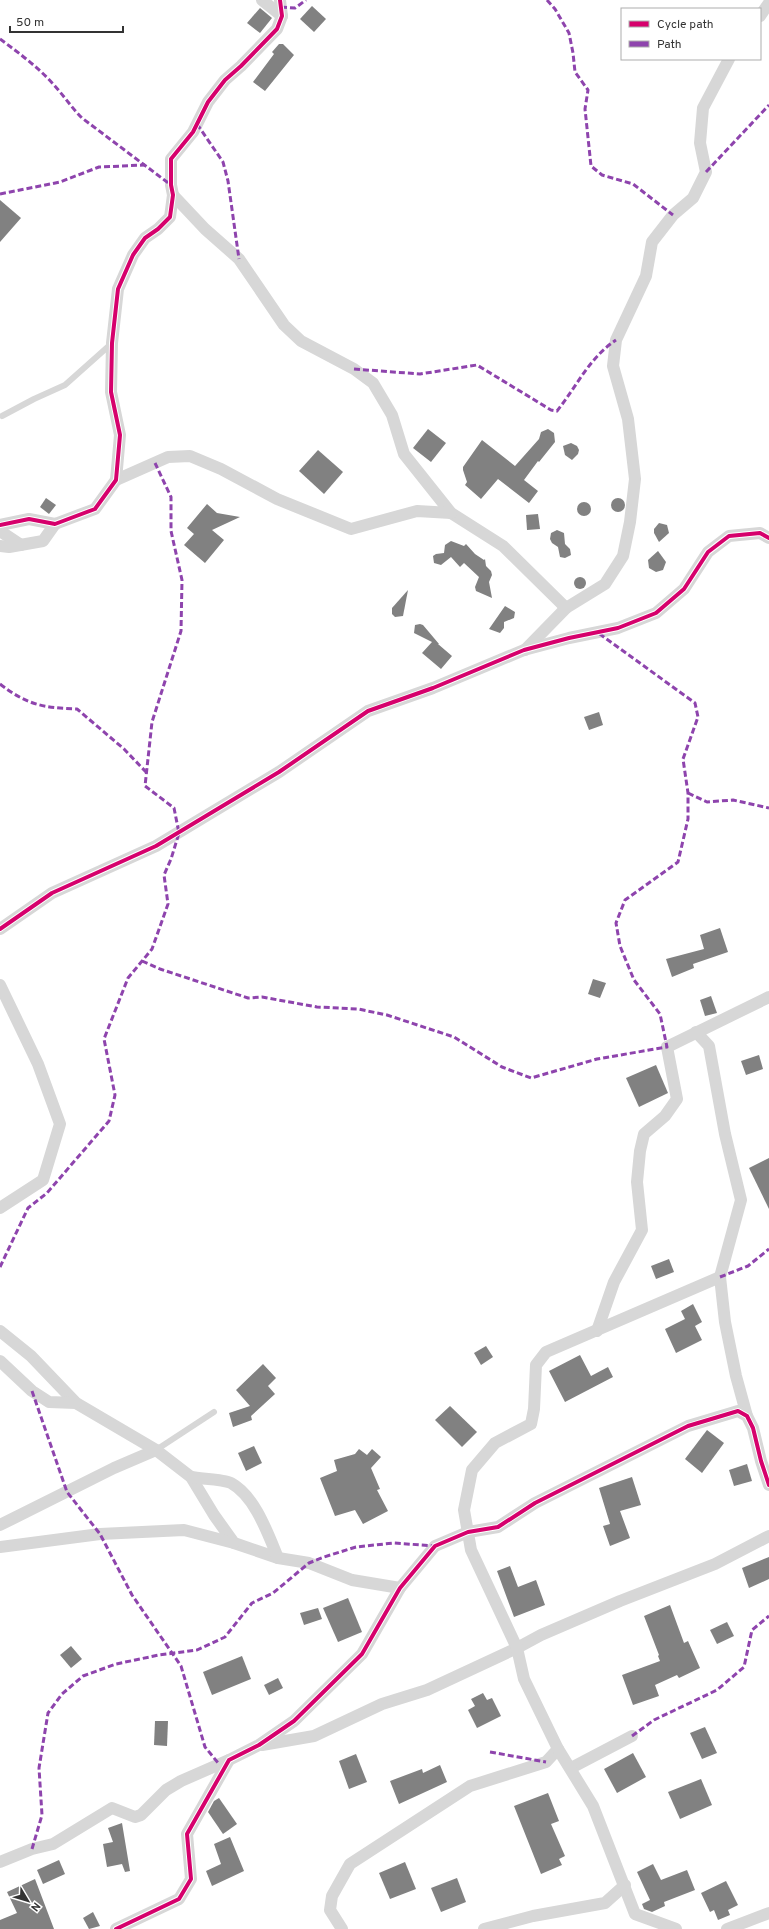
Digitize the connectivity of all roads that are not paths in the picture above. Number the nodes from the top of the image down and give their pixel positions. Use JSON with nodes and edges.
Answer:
{"nodes":[{"id":1,"x":262,"y":0,"type":"edge"},
{"id":2,"x":280,"y":0,"type":"edge"},
{"id":3,"x":769,"y":3,"type":"edge"},
{"id":4,"x":761,"y":15,"type":"edge"},
{"id":5,"x":282,"y":16,"type":"junction"},
{"id":6,"x":728,"y":60,"type":"edge"},
{"id":7,"x":173,"y":195,"type":"junction"},
{"id":8,"x":112,"y":343,"type":"junction"},
{"id":9,"x":2,"y":416,"type":"dead end"},
{"id":10,"x":116,"y":480,"type":"junction"},
{"id":11,"x":451,"y":513,"type":"junction"},
{"id":12,"x":55,"y":524,"type":"junction"},
{"id":13,"x":0,"y":525,"type":"edge"},
{"id":14,"x":0,"y":531,"type":"edge"},
{"id":15,"x":769,"y":538,"type":"edge"},
{"id":16,"x":21,"y":545,"type":"junction"},
{"id":17,"x":0,"y":546,"type":"edge"},
{"id":18,"x":566,"y":608,"type":"junction"},
{"id":19,"x":524,"y":650,"type":"junction"},
{"id":20,"x":0,"y":930,"type":"edge"},
{"id":21,"x":0,"y":985,"type":"edge"},
{"id":22,"x":769,"y":997,"type":"edge"},
{"id":23,"x":696,"y":1032,"type":"junction"},
{"id":24,"x":0,"y":1208,"type":"edge"},
{"id":25,"x":720,"y":1277,"type":"junction"},
{"id":26,"x":0,"y":1331,"type":"edge"},
{"id":27,"x":597,"y":1331,"type":"junction"},
{"id":28,"x":0,"y":1361,"type":"edge"},
{"id":29,"x":76,"y":1403,"type":"junction"},
{"id":30,"x":214,"y":1412,"type":"dead end"},
{"id":31,"x":747,"y":1416,"type":"junction"},
{"id":32,"x":156,"y":1450,"type":"junction"},
{"id":33,"x":191,"y":1477,"type":"junction"},
{"id":34,"x":769,"y":1485,"type":"edge"},
{"id":35,"x":0,"y":1525,"type":"edge"},
{"id":36,"x":468,"y":1532,"type":"junction"},
{"id":37,"x":769,"y":1536,"type":"edge"},
{"id":38,"x":234,"y":1543,"type":"junction"},
{"id":39,"x":0,"y":1547,"type":"edge"},
{"id":40,"x":278,"y":1558,"type":"junction"},
{"id":41,"x":400,"y":1588,"type":"junction"},
{"id":42,"x":517,"y":1648,"type":"junction"},
{"id":43,"x":632,"y":1736,"type":"dead end"},
{"id":44,"x":259,"y":1745,"type":"junction"},
{"id":45,"x":558,"y":1749,"type":"junction"},
{"id":46,"x":229,"y":1760,"type":"junction"},
{"id":47,"x":570,"y":1768,"type":"junction"},
{"id":48,"x":0,"y":1862,"type":"edge"},
{"id":49,"x":625,"y":1885,"type":"junction"},
{"id":50,"x":769,"y":1912,"type":"edge"},
{"id":51,"x":743,"y":1924,"type":"junction"},
{"id":52,"x":116,"y":1929,"type":"edge"},
{"id":53,"x":342,"y":1929,"type":"edge"},
{"id":54,"x":484,"y":1929,"type":"edge"},
{"id":55,"x":676,"y":1929,"type":"edge"},
{"id":56,"x":727,"y":1929,"type":"edge"},
{"id":57,"x":758,"y":1929,"type":"edge"}],
"edges":[{"from":1,"to":5,"type":"street"},
{"from":2,"to":5,"type":"street"},
{"from":3,"to":4,"type":"street"},
{"from":5,"to":7,"type":"street"},
{"from":6,"to":18,"type":"street"},
{"from":7,"to":8,"type":"street"},
{"from":7,"to":11,"type":"street"},
{"from":8,"to":9,"type":"lane"},
{"from":8,"to":10,"type":"street"},
{"from":10,"to":11,"type":"street"},
{"from":10,"to":12,"type":"street"},
{"from":11,"to":18,"type":"street"},
{"from":12,"to":13,"type":"street"},
{"from":12,"to":16,"type":"street"},
{"from":14,"to":16,"type":"street"},
{"from":15,"to":19,"type":"street"},
{"from":16,"to":17,"type":"street"},
{"from":18,"to":19,"type":"street"},
{"from":19,"to":20,"type":"street"},
{"from":21,"to":24,"type":"street"},
{"from":22,"to":23,"type":"street"},
{"from":23,"to":25,"type":"street"},
{"from":23,"to":27,"type":"street"},
{"from":25,"to":27,"type":"street"},
{"from":25,"to":31,"type":"street"},
{"from":26,"to":29,"type":"street"},
{"from":27,"to":36,"type":"street"},
{"from":28,"to":29,"type":"street"},
{"from":29,"to":32,"type":"street"},
{"from":30,"to":32,"type":"lane"},
{"from":31,"to":34,"type":"street"},
{"from":31,"to":36,"type":"street"},
{"from":32,"to":33,"type":"street"},
{"from":32,"to":35,"type":"street"},
{"from":33,"to":38,"type":"street"},
{"from":33,"to":40,"type":"street"},
{"from":36,"to":41,"type":"street"},
{"from":36,"to":42,"type":"street"},
{"from":37,"to":42,"type":"street"},
{"from":38,"to":39,"type":"street"},
{"from":38,"to":40,"type":"street"},
{"from":40,"to":41,"type":"street"},
{"from":41,"to":44,"type":"street"},
{"from":42,"to":44,"type":"street"},
{"from":42,"to":45,"type":"street"},
{"from":43,"to":47,"type":"street"},
{"from":44,"to":46,"type":"street"},
{"from":45,"to":47,"type":"street"},
{"from":45,"to":53,"type":"street"},
{"from":46,"to":48,"type":"street"},
{"from":46,"to":52,"type":"street"},
{"from":47,"to":49,"type":"street"},
{"from":49,"to":54,"type":"street"},
{"from":49,"to":55,"type":"street"},
{"from":50,"to":51,"type":"street"},
{"from":51,"to":56,"type":"street"},
{"from":51,"to":57,"type":"street"}]}
